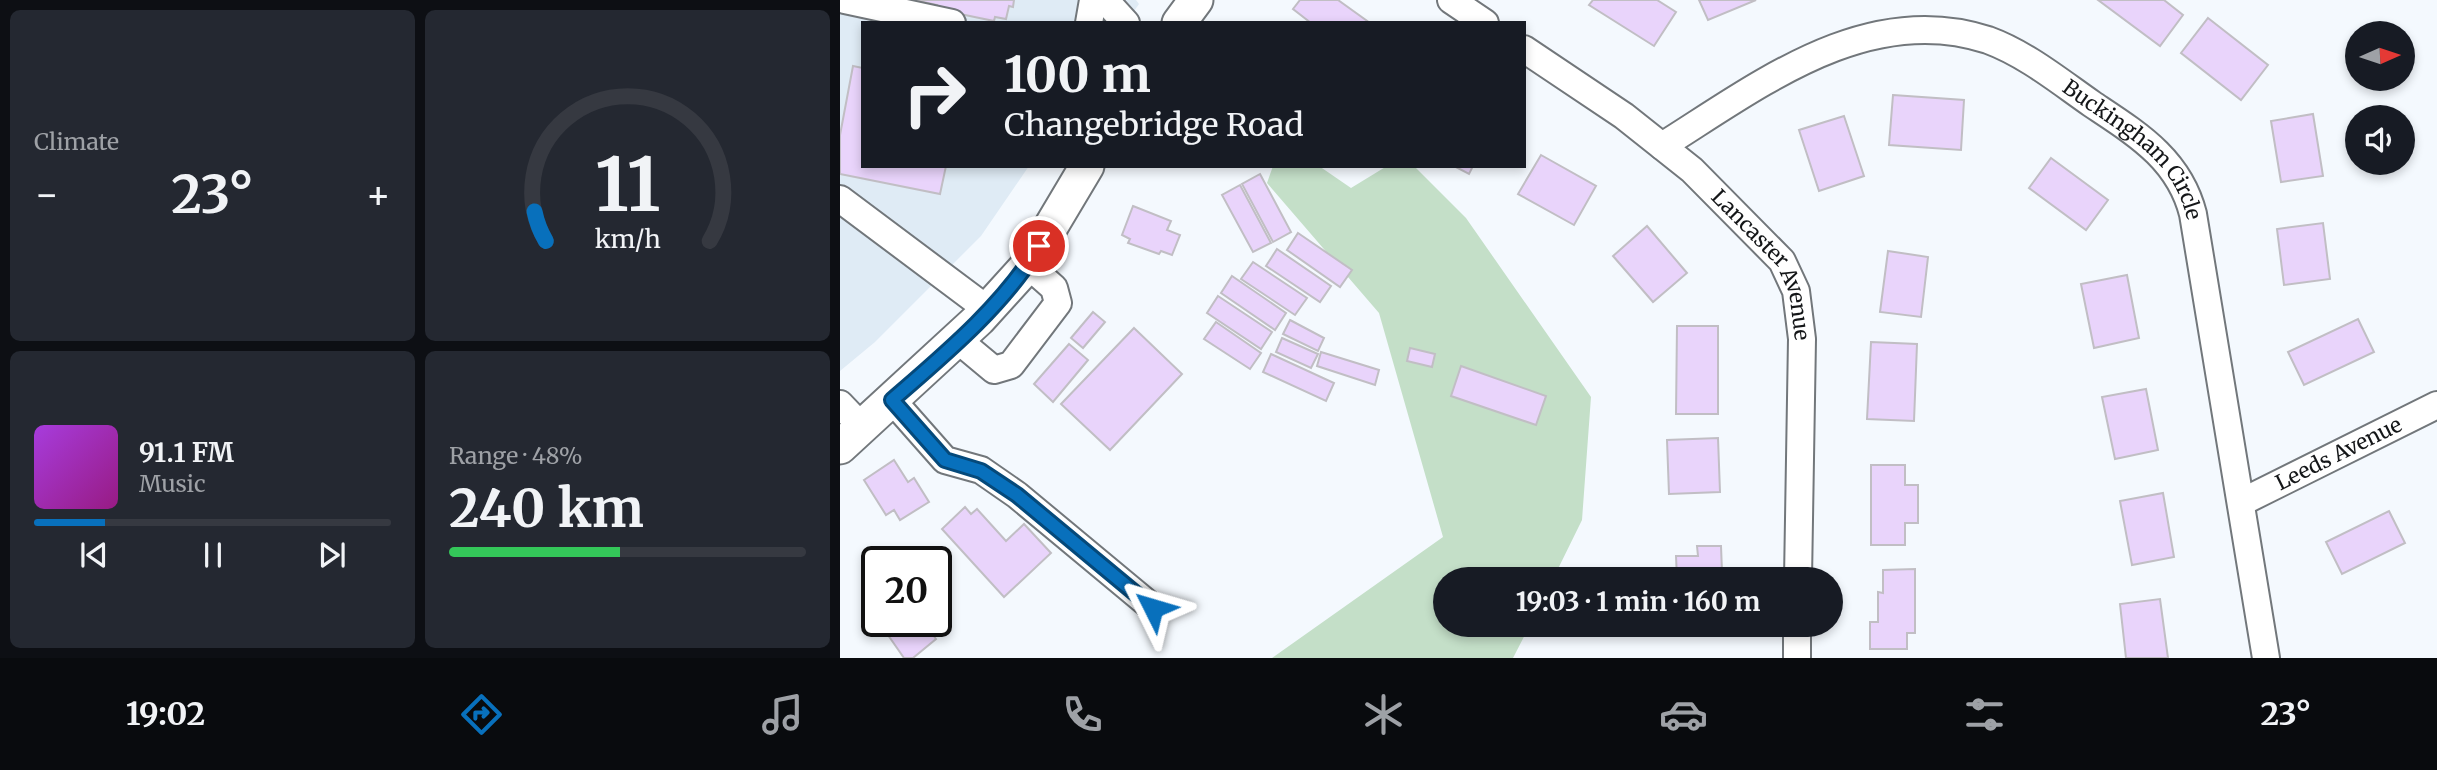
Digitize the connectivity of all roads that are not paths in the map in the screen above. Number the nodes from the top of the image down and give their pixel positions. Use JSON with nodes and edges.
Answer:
{"nodes":[{"id":1,"x":845,"y":0,"type":"edge"},
{"id":2,"x":1093,"y":0,"type":"edge"},
{"id":3,"x":1105,"y":0,"type":"edge"},
{"id":4,"x":1451,"y":0,"type":"edge"},
{"id":5,"x":943,"y":21,"type":"edge"},
{"id":6,"x":1089,"y":21,"type":"edge"},
{"id":7,"x":1124,"y":21,"type":"edge"},
{"id":8,"x":1482,"y":21,"type":"edge"},
{"id":9,"x":1526,"y":50,"type":"edge"},
{"id":10,"x":1662,"y":146,"type":"junction"},
{"id":11,"x":1068,"y":168,"type":"edge"},
{"id":12,"x":1086,"y":168,"type":"edge"},
{"id":13,"x":840,"y":199,"type":"edge"},
{"id":14,"x":1062,"y":207,"type":"junction"},
{"id":15,"x":1028,"y":265,"type":"junction"},
{"id":16,"x":987,"y":310,"type":"junction"},
{"id":17,"x":957,"y":340,"type":"junction"},
{"id":18,"x":892,"y":400,"type":"junction"},
{"id":19,"x":2437,"y":405,"type":"edge"},
{"id":20,"x":847,"y":426,"type":"edge"},
{"id":21,"x":2242,"y":502,"type":"junction"},
{"id":22,"x":1798,"y":567,"type":"edge"},
{"id":23,"x":1153,"y":608,"type":"dead end"},
{"id":24,"x":1797,"y":637,"type":"edge"},
{"id":25,"x":1797,"y":658,"type":"edge"},
{"id":26,"x":2266,"y":658,"type":"edge"}],
"edges":[{"from":1,"to":5,"type":"street"},
{"from":2,"to":6,"type":"street"},
{"from":3,"to":7,"type":"street"},
{"from":4,"to":8,"type":"street"},
{"from":9,"to":10,"type":"street","name":"Lancaster Avenue"},
{"from":10,"to":21,"type":"street","name":"Buckingham Circle"},
{"from":10,"to":22,"type":"street","name":"Lancaster Avenue"},
{"from":11,"to":14,"type":"street"},
{"from":12,"to":14,"type":"main road"},
{"from":13,"to":16,"type":"street"},
{"from":14,"to":15,"type":"main road"},
{"from":15,"to":16,"type":"main road"},
{"from":15,"to":17,"type":"street"},
{"from":16,"to":17,"type":"main road"},
{"from":17,"to":18,"type":"main road"},
{"from":18,"to":20,"type":"main road"},
{"from":18,"to":23,"type":"street"},
{"from":19,"to":21,"type":"street","name":"Leeds Avenue"},
{"from":21,"to":26,"type":"street","name":"Buckingham Circle"},
{"from":24,"to":25,"type":"street"}]}
